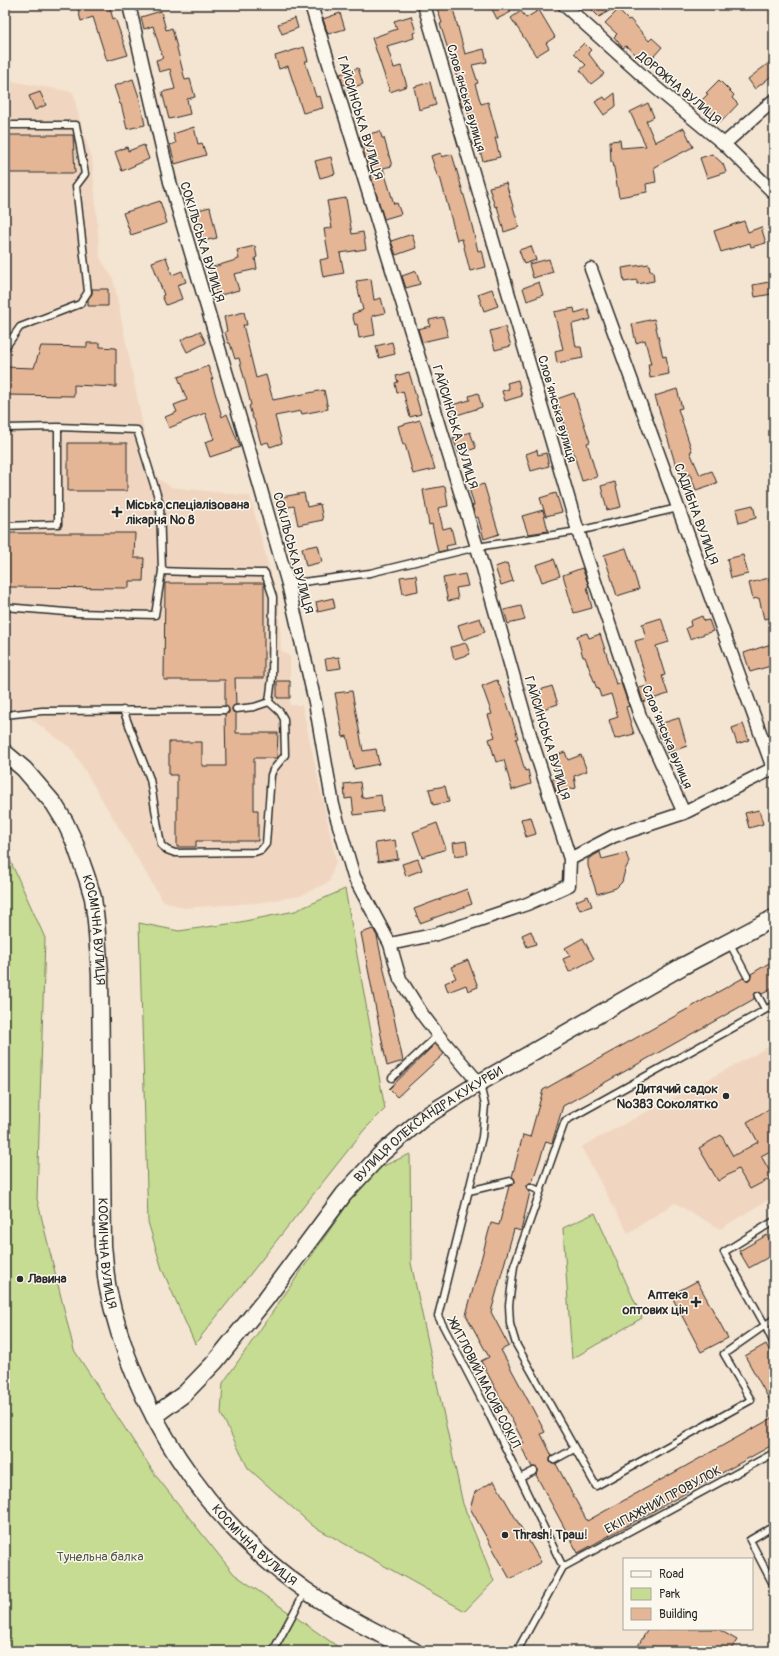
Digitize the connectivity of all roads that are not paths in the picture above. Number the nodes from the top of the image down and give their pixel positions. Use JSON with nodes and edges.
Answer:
{"nodes":[{"id":1,"x":129,"y":5,"type":"edge"},
{"id":2,"x":311,"y":5,"type":"edge"},
{"id":3,"x":424,"y":5,"type":"edge"},
{"id":4,"x":564,"y":5,"type":"edge"},
{"id":5,"x":774,"y":100,"type":"edge"},
{"id":6,"x":5,"y":126,"type":"edge"},
{"id":7,"x":724,"y":144,"type":"junction"},
{"id":8,"x":774,"y":193,"type":"edge"},
{"id":9,"x":591,"y":269,"type":"dead end"},
{"id":10,"x":5,"y":348,"type":"edge"},
{"id":11,"x":58,"y":427,"type":"junction"},
{"id":12,"x":5,"y":428,"type":"edge"},
{"id":13,"x":678,"y":508,"type":"junction"},
{"id":14,"x":5,"y":526,"type":"edge"},
{"id":15,"x":578,"y":531,"type":"junction"},
{"id":16,"x":477,"y":547,"type":"junction"},
{"id":17,"x":162,"y":571,"type":"junction"},
{"id":18,"x":288,"y":584,"type":"junction"},
{"id":19,"x":5,"y":607,"type":"edge"},
{"id":20,"x":269,"y":702,"type":"junction"},
{"id":21,"x":236,"y":709,"type":"dead end"},
{"id":22,"x":123,"y":710,"type":"junction"},
{"id":23,"x":225,"y":710,"type":"dead end"},
{"id":24,"x":5,"y":715,"type":"edge"},
{"id":25,"x":5,"y":754,"type":"edge"},
{"id":26,"x":774,"y":768,"type":"edge"},
{"id":27,"x":684,"y":813,"type":"junction"},
{"id":28,"x":570,"y":859,"type":"junction"},
{"id":29,"x":774,"y":918,"type":"edge"},
{"id":30,"x":728,"y":942,"type":"junction"},
{"id":31,"x":390,"y":944,"type":"junction"},
{"id":32,"x":747,"y":976,"type":"dead end"},
{"id":33,"x":758,"y":996,"type":"dead end"},
{"id":34,"x":774,"y":1005,"type":"edge"},
{"id":35,"x":765,"y":1009,"type":"junction"},
{"id":36,"x":438,"y":1035,"type":"junction"},
{"id":37,"x":392,"y":1078,"type":"dead end"},
{"id":38,"x":479,"y":1083,"type":"junction"},
{"id":39,"x":510,"y":1181,"type":"dead end"},
{"id":40,"x":531,"y":1187,"type":"dead end"},
{"id":41,"x":469,"y":1191,"type":"junction"},
{"id":42,"x":540,"y":1191,"type":"junction"},
{"id":43,"x":774,"y":1221,"type":"edge"},
{"id":44,"x":774,"y":1319,"type":"edge"},
{"id":45,"x":765,"y":1325,"type":"junction"},
{"id":46,"x":774,"y":1344,"type":"edge"},
{"id":47,"x":154,"y":1416,"type":"junction"},
{"id":48,"x":574,"y":1449,"type":"junction"},
{"id":49,"x":774,"y":1453,"type":"edge"},
{"id":50,"x":554,"y":1460,"type":"dead end"},
{"id":51,"x":534,"y":1471,"type":"dead end"},
{"id":52,"x":520,"y":1478,"type":"junction"},
{"id":53,"x":774,"y":1526,"type":"edge"},
{"id":54,"x":563,"y":1567,"type":"junction"},
{"id":55,"x":774,"y":1586,"type":"edge"},
{"id":56,"x":306,"y":1590,"type":"junction"},
{"id":57,"x":273,"y":1651,"type":"edge"},
{"id":58,"x":414,"y":1651,"type":"edge"},
{"id":59,"x":517,"y":1651,"type":"edge"}],
"edges":[{"from":1,"to":18,"type":"street","name":"СОКІЛЬСЬКА ВУЛИЦЯ"},
{"from":2,"to":16,"type":"street","name":"ГАЙСИНСЬКА ВУЛИЦЯ"},
{"from":3,"to":15,"type":"street","name":"Словʼянська вулиця"},
{"from":4,"to":7,"type":"street","name":"ДОРОЖНА ВУЛИЦЯ"},
{"from":5,"to":7,"type":"street"},
{"from":6,"to":10,"type":"lane"},
{"from":7,"to":8,"type":"street","name":"ДОРОЖНА ВУЛИЦЯ"},
{"from":9,"to":13,"type":"street","name":"САДИБНА ВУЛИЦЯ"},
{"from":11,"to":12,"type":"lane"},
{"from":11,"to":14,"type":"lane"},
{"from":11,"to":17,"type":"lane"},
{"from":13,"to":15,"type":"lane"},
{"from":13,"to":26,"type":"street","name":"САДИБНА ВУЛИЦЯ"},
{"from":15,"to":16,"type":"lane"},
{"from":15,"to":27,"type":"street","name":"Словʼянська вулиця"},
{"from":16,"to":18,"type":"lane"},
{"from":16,"to":28,"type":"street","name":"ГАЙСИНСЬКА ВУЛИЦЯ"},
{"from":17,"to":19,"type":"lane"},
{"from":17,"to":20,"type":"lane"},
{"from":18,"to":31,"type":"street","name":"СОКІЛЬСЬКА ВУЛИЦЯ"},
{"from":20,"to":21,"type":"lane"},
{"from":20,"to":22,"type":"lane"},
{"from":22,"to":23,"type":"lane"},
{"from":22,"to":24,"type":"lane"},
{"from":25,"to":47,"type":"main road","name":"КОСМІЧНА ВУЛИЦЯ"},
{"from":26,"to":27,"type":"street"},
{"from":27,"to":28,"type":"street"},
{"from":28,"to":31,"type":"street"},
{"from":29,"to":30,"type":"main road","name":"ВУЛИЦЯ ОЛЕКСАНДРА КУКУРБИ"},
{"from":30,"to":32,"type":"lane"},
{"from":30,"to":38,"type":"main road","name":"ВУЛИЦЯ ОЛЕКСАНДРА КУКУРБИ"},
{"from":31,"to":36,"type":"street","name":"СОКІЛЬСЬКА ВУЛИЦЯ"},
{"from":33,"to":35,"type":"lane"},
{"from":34,"to":35,"type":"lane"},
{"from":35,"to":42,"type":"lane"},
{"from":36,"to":37,"type":"lane"},
{"from":36,"to":38,"type":"street","name":"СОКІЛЬСЬКА ВУЛИЦЯ"},
{"from":38,"to":41,"type":"lane","name":"ЖИТЛОВИЙ МАСИВ СОКІЛ"},
{"from":38,"to":47,"type":"main road","name":"ВУЛИЦЯ ОЛЕКСАНДРА КУКУРБИ"},
{"from":39,"to":41,"type":"lane"},
{"from":40,"to":42,"type":"lane"},
{"from":41,"to":52,"type":"lane","name":"ЖИТЛОВИЙ МАСИВ СОКІЛ"},
{"from":42,"to":48,"type":"lane"},
{"from":43,"to":45,"type":"lane"},
{"from":44,"to":45,"type":"lane"},
{"from":45,"to":46,"type":"lane"},
{"from":45,"to":48,"type":"lane"},
{"from":47,"to":56,"type":"main road","name":"КОСМІЧНА ВУЛИЦЯ"},
{"from":48,"to":50,"type":"lane"},
{"from":49,"to":54,"type":"lane","name":"ЕКІПАЖНИЙ ПРОВУЛОК"},
{"from":51,"to":52,"type":"lane"},
{"from":52,"to":54,"type":"lane","name":"ЖИТЛОВИЙ МАСИВ СОКІЛ"},
{"from":53,"to":55,"type":"lane"},
{"from":54,"to":59,"type":"lane"},
{"from":56,"to":57,"type":"lane"},
{"from":56,"to":58,"type":"main road","name":"КОСМІЧНА ВУЛИЦЯ"}]}
